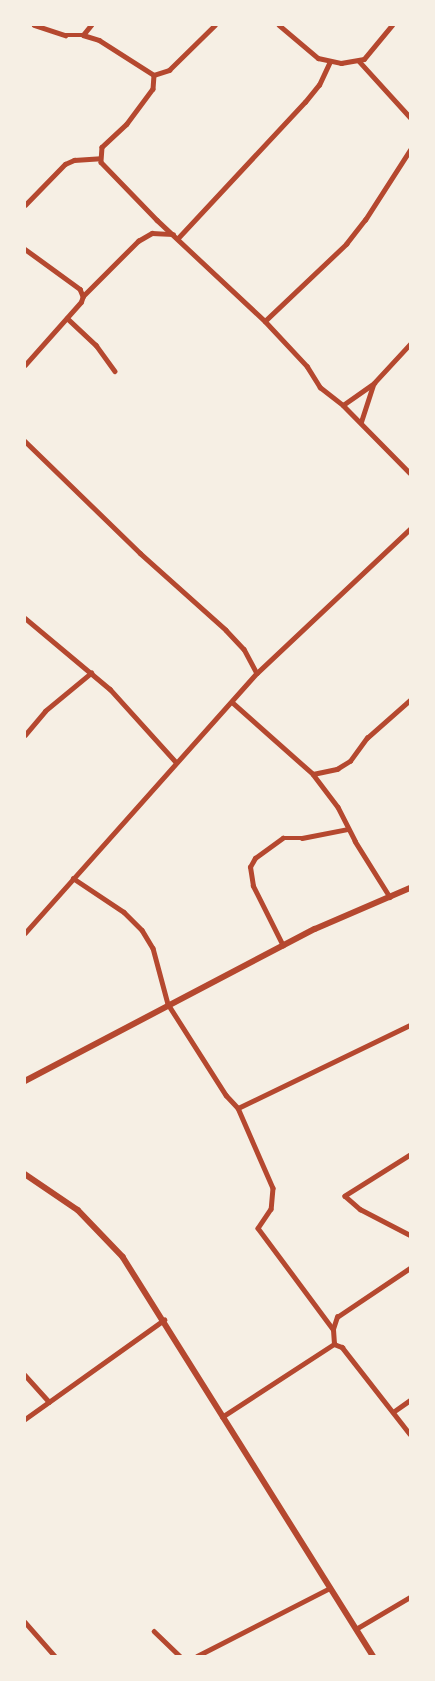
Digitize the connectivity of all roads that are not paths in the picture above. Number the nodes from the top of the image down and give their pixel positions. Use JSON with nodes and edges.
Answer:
{"nodes":[{"id":1,"x":34,"y":25,"type":"edge"},
{"id":2,"x":91,"y":25,"type":"edge"},
{"id":3,"x":215,"y":25,"type":"edge"},
{"id":4,"x":279,"y":25,"type":"edge"},
{"id":5,"x":392,"y":25,"type":"edge"},
{"id":6,"x":83,"y":35,"type":"junction"},
{"id":7,"x":330,"y":61,"type":"junction"},
{"id":8,"x":359,"y":61,"type":"junction"},
{"id":9,"x":154,"y":75,"type":"junction"},
{"id":10,"x":410,"y":117,"type":"edge"},
{"id":11,"x":410,"y":150,"type":"edge"},
{"id":12,"x":100,"y":158,"type":"junction"},
{"id":13,"x":25,"y":205,"type":"edge"},
{"id":14,"x":156,"y":220,"type":"junction"},
{"id":15,"x":157,"y":233,"type":"junction"},
{"id":16,"x":176,"y":236,"type":"junction"},
{"id":17,"x":25,"y":249,"type":"edge"},
{"id":18,"x":83,"y":296,"type":"junction"},
{"id":19,"x":67,"y":318,"type":"junction"},
{"id":20,"x":265,"y":321,"type":"junction"},
{"id":21,"x":410,"y":344,"type":"edge"},
{"id":22,"x":25,"y":365,"type":"edge"},
{"id":23,"x":115,"y":371,"type":"dead end"},
{"id":24,"x":374,"y":383,"type":"junction"},
{"id":25,"x":343,"y":406,"type":"junction"},
{"id":26,"x":361,"y":422,"type":"junction"},
{"id":27,"x":25,"y":442,"type":"edge"},
{"id":28,"x":410,"y":473,"type":"edge"},
{"id":29,"x":410,"y":529,"type":"edge"},
{"id":30,"x":25,"y":618,"type":"edge"},
{"id":31,"x":91,"y":673,"type":"junction"},
{"id":32,"x":257,"y":673,"type":"junction"},
{"id":33,"x":410,"y":700,"type":"edge"},
{"id":34,"x":232,"y":702,"type":"junction"},
{"id":35,"x":25,"y":735,"type":"edge"},
{"id":36,"x":176,"y":762,"type":"junction"},
{"id":37,"x":313,"y":774,"type":"junction"},
{"id":38,"x":348,"y":829,"type":"junction"},
{"id":39,"x":73,"y":878,"type":"junction"},
{"id":40,"x":410,"y":888,"type":"edge"},
{"id":41,"x":390,"y":897,"type":"junction"},
{"id":42,"x":25,"y":934,"type":"edge"},
{"id":43,"x":283,"y":946,"type":"junction"},
{"id":44,"x":168,"y":1004,"type":"junction"},
{"id":45,"x":410,"y":1025,"type":"edge"},
{"id":46,"x":25,"y":1081,"type":"edge"},
{"id":47,"x":238,"y":1108,"type":"junction"},
{"id":48,"x":410,"y":1155,"type":"edge"},
{"id":49,"x":25,"y":1174,"type":"edge"},
{"id":50,"x":410,"y":1235,"type":"edge"},
{"id":51,"x":410,"y":1268,"type":"edge"},
{"id":52,"x":164,"y":1320,"type":"junction"},
{"id":53,"x":333,"y":1329,"type":"junction"},
{"id":54,"x":334,"y":1344,"type":"junction"},
{"id":55,"x":25,"y":1375,"type":"edge"},
{"id":56,"x":410,"y":1400,"type":"edge"},
{"id":57,"x":49,"y":1402,"type":"junction"},
{"id":58,"x":393,"y":1412,"type":"junction"},
{"id":59,"x":222,"y":1417,"type":"junction"},
{"id":60,"x":25,"y":1419,"type":"edge"},
{"id":61,"x":410,"y":1434,"type":"edge"},
{"id":62,"x":330,"y":1588,"type":"junction"},
{"id":63,"x":410,"y":1597,"type":"edge"},
{"id":64,"x":25,"y":1622,"type":"edge"},
{"id":65,"x":356,"y":1629,"type":"junction"},
{"id":66,"x":154,"y":1631,"type":"dead end"},
{"id":67,"x":55,"y":1656,"type":"edge"},
{"id":68,"x":180,"y":1656,"type":"edge"},
{"id":69,"x":197,"y":1656,"type":"edge"},
{"id":70,"x":373,"y":1656,"type":"edge"}],
"edges":[{"from":1,"to":6,"type":"street"},
{"from":2,"to":6,"type":"street"},
{"from":3,"to":9,"type":"street"},
{"from":4,"to":7,"type":"street"},
{"from":5,"to":8,"type":"street"},
{"from":6,"to":9,"type":"street"},
{"from":7,"to":8,"type":"street"},
{"from":7,"to":16,"type":"street"},
{"from":8,"to":10,"type":"street"},
{"from":9,"to":12,"type":"street"},
{"from":11,"to":20,"type":"street"},
{"from":12,"to":13,"type":"street"},
{"from":12,"to":14,"type":"street"},
{"from":14,"to":15,"type":"street"},
{"from":14,"to":16,"type":"street"},
{"from":15,"to":16,"type":"street"},
{"from":15,"to":18,"type":"street"},
{"from":16,"to":20,"type":"street"},
{"from":17,"to":18,"type":"street"},
{"from":18,"to":19,"type":"street"},
{"from":19,"to":22,"type":"street"},
{"from":19,"to":23,"type":"street"},
{"from":20,"to":25,"type":"street"},
{"from":21,"to":24,"type":"street"},
{"from":24,"to":25,"type":"street"},
{"from":24,"to":26,"type":"street"},
{"from":25,"to":26,"type":"street"},
{"from":26,"to":28,"type":"street"},
{"from":27,"to":32,"type":"street"},
{"from":29,"to":32,"type":"street"},
{"from":30,"to":31,"type":"street"},
{"from":31,"to":35,"type":"street"},
{"from":31,"to":36,"type":"street"},
{"from":32,"to":34,"type":"street"},
{"from":33,"to":37,"type":"street"},
{"from":34,"to":36,"type":"street"},
{"from":34,"to":37,"type":"street"},
{"from":36,"to":39,"type":"street"},
{"from":37,"to":38,"type":"street"},
{"from":38,"to":41,"type":"street"},
{"from":38,"to":43,"type":"street"},
{"from":39,"to":42,"type":"street"},
{"from":39,"to":44,"type":"street"},
{"from":40,"to":41,"type":"street"},
{"from":41,"to":43,"type":"street"},
{"from":43,"to":44,"type":"street"},
{"from":44,"to":46,"type":"street"},
{"from":44,"to":47,"type":"street"},
{"from":45,"to":47,"type":"street"},
{"from":47,"to":53,"type":"street"},
{"from":48,"to":50,"type":"street"},
{"from":49,"to":52,"type":"street"},
{"from":51,"to":53,"type":"street"},
{"from":52,"to":57,"type":"street"},
{"from":52,"to":59,"type":"street"},
{"from":53,"to":54,"type":"street"},
{"from":54,"to":58,"type":"street"},
{"from":54,"to":59,"type":"street"},
{"from":55,"to":57,"type":"street"},
{"from":56,"to":58,"type":"street"},
{"from":57,"to":60,"type":"street"},
{"from":58,"to":61,"type":"street"},
{"from":59,"to":62,"type":"street"},
{"from":62,"to":65,"type":"street"},
{"from":62,"to":69,"type":"street"},
{"from":63,"to":65,"type":"street"},
{"from":64,"to":67,"type":"street"},
{"from":65,"to":70,"type":"street"},
{"from":66,"to":68,"type":"street"}]}
